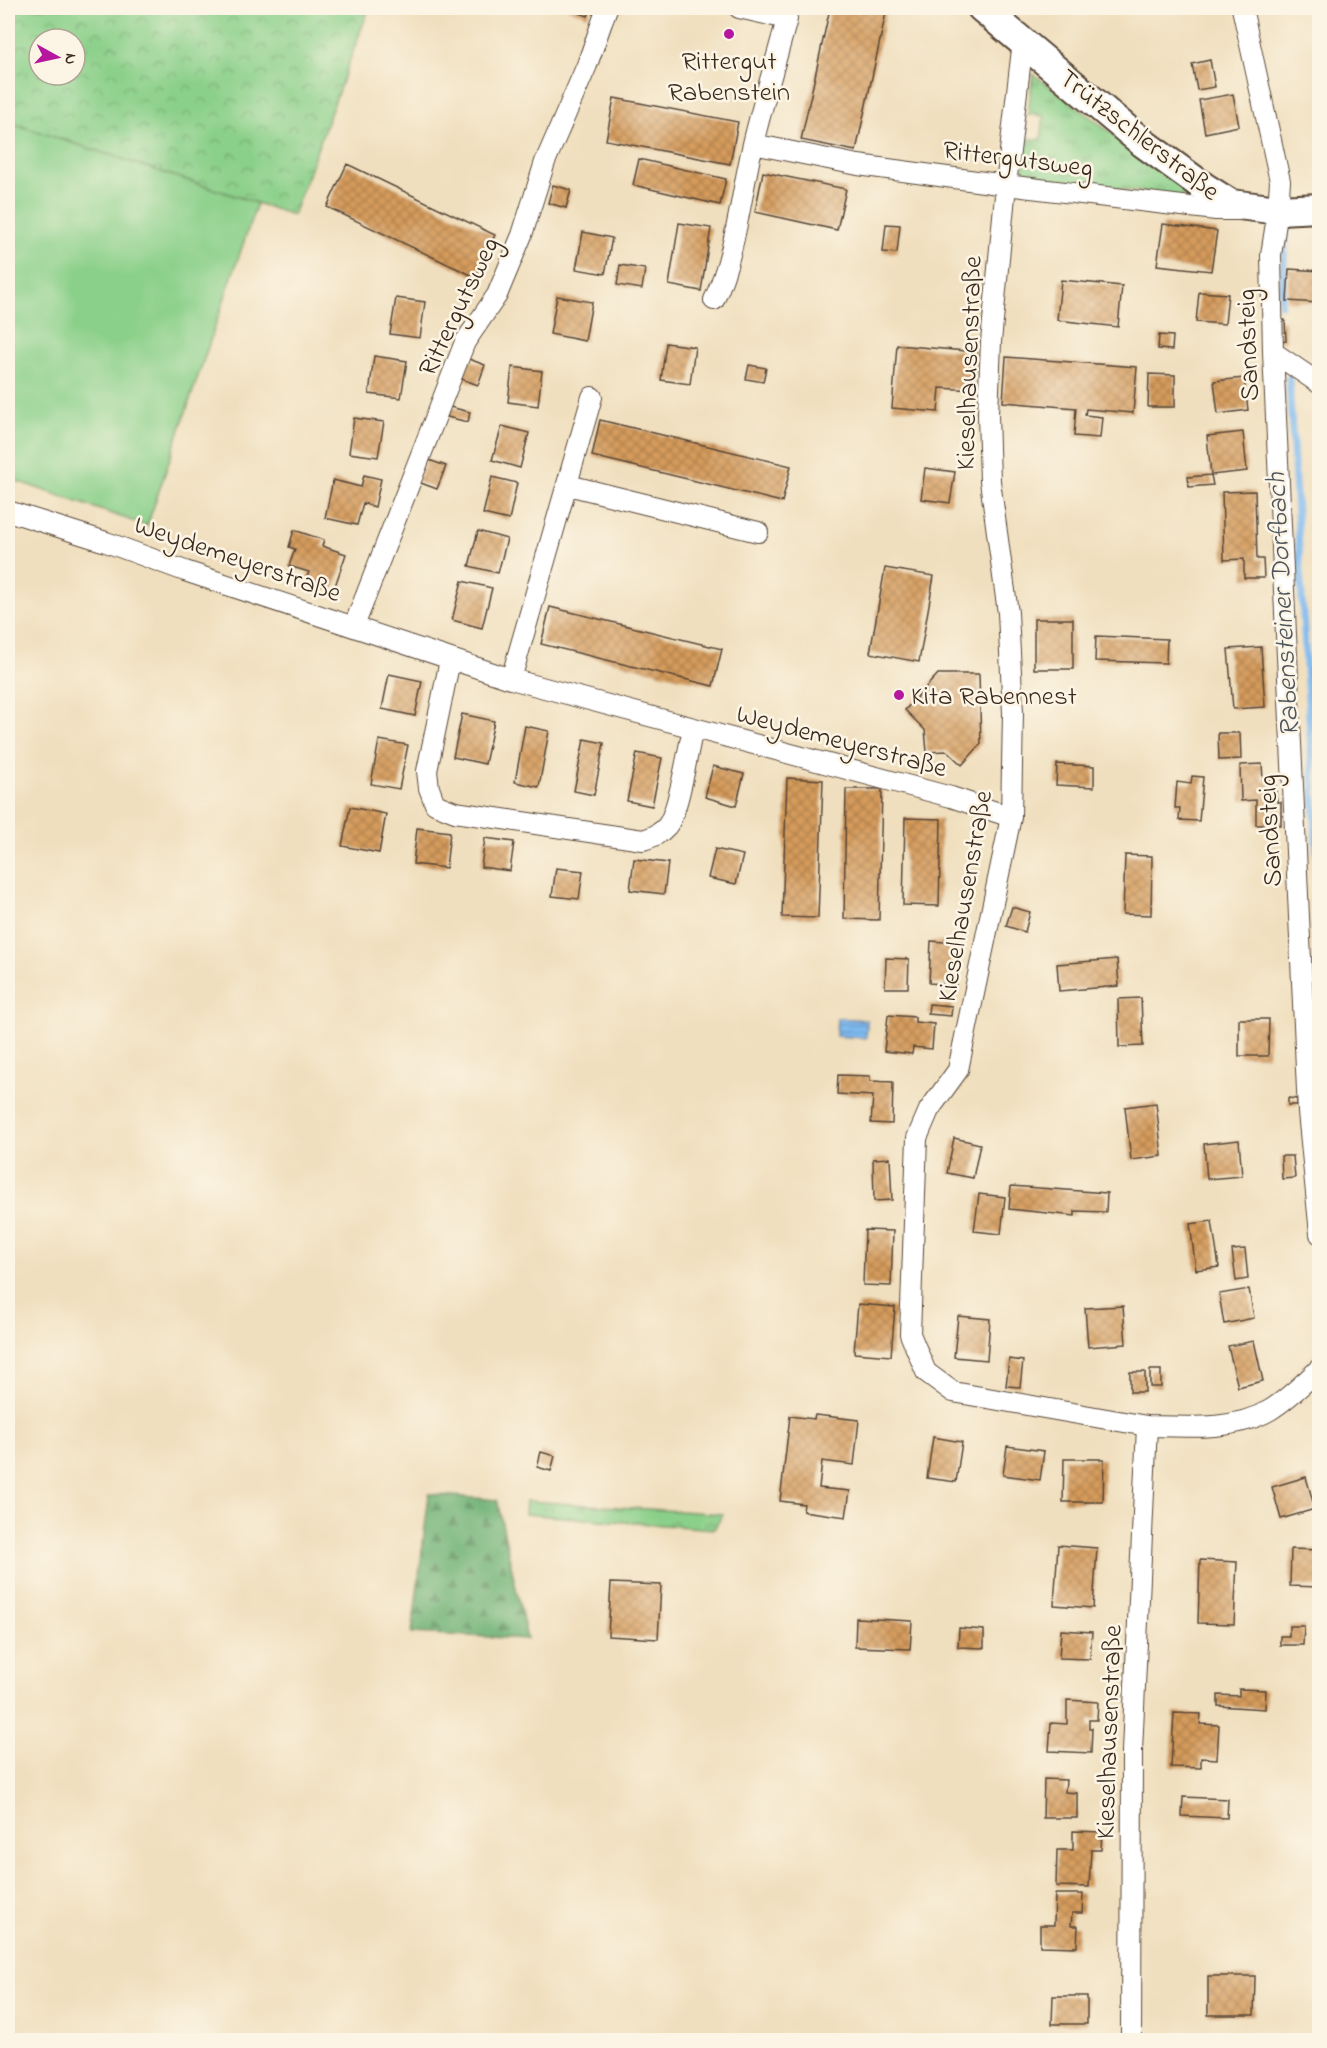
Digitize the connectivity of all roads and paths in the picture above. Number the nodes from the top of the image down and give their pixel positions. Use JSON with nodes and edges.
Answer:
{"nodes":[{"id":1,"x":607,"y":8,"type":"edge"},
{"id":2,"x":739,"y":8,"type":"edge"},
{"id":3,"x":981,"y":8,"type":"edge"},
{"id":4,"x":1242,"y":8,"type":"edge"},
{"id":5,"x":1023,"y":41,"type":"junction"},
{"id":6,"x":753,"y":144,"type":"junction"},
{"id":7,"x":1006,"y":185,"type":"junction"},
{"id":8,"x":1320,"y":208,"type":"edge"},
{"id":9,"x":1278,"y":210,"type":"junction"},
{"id":10,"x":714,"y":300,"type":"dead end"},
{"id":11,"x":1273,"y":352,"type":"junction"},
{"id":12,"x":1320,"y":384,"type":"edge"},
{"id":13,"x":592,"y":398,"type":"dead end"},
{"id":14,"x":568,"y":485,"type":"junction"},
{"id":15,"x":8,"y":511,"type":"edge"},
{"id":16,"x":758,"y":532,"type":"dead end"},
{"id":17,"x":354,"y":626,"type":"junction"},
{"id":18,"x":450,"y":660,"type":"junction"},
{"id":19,"x":511,"y":679,"type":"junction"},
{"id":20,"x":693,"y":728,"type":"junction"},
{"id":21,"x":1011,"y":817,"type":"junction"},
{"id":22,"x":1320,"y":1234,"type":"edge"},
{"id":23,"x":1320,"y":1368,"type":"edge"},
{"id":24,"x":1147,"y":1426,"type":"junction"},
{"id":25,"x":1131,"y":2040,"type":"edge"}],
"edges":[{"from":1,"to":17,"type":"street","name":"Rittergutsweg"},
{"from":2,"to":6,"type":"street"},
{"from":3,"to":5,"type":"street","name":"Trützschlerstraße"},
{"from":4,"to":9,"type":"street","name":"Sandsteig"},
{"from":5,"to":7,"type":"street","name":"Kieselhausenstraße"},
{"from":5,"to":9,"type":"street","name":"Trützschlerstraße"},
{"from":6,"to":7,"type":"street","name":"Rittergutsweg"},
{"from":6,"to":10,"type":"street"},
{"from":7,"to":9,"type":"street","name":"Rittergutsweg"},
{"from":7,"to":21,"type":"street","name":"Kieselhausenstraße"},
{"from":8,"to":9,"type":"street","name":"Trützschlerstraße"},
{"from":9,"to":11,"type":"street","name":"Sandsteig"},
{"from":11,"to":12,"type":"street"},
{"from":11,"to":22,"type":"street","name":"Sandsteig"},
{"from":13,"to":14,"type":"street"},
{"from":14,"to":16,"type":"street"},
{"from":14,"to":19,"type":"street"},
{"from":15,"to":17,"type":"street","name":"Weydemeyerstraße"},
{"from":17,"to":18,"type":"street","name":"Weydemeyerstraße"},
{"from":18,"to":19,"type":"street","name":"Weydemeyerstraße"},
{"from":18,"to":20,"type":"street","name":"Weydemeyerstraße"},
{"from":19,"to":20,"type":"street","name":"Weydemeyerstraße"},
{"from":20,"to":21,"type":"street","name":"Weydemeyerstraße"},
{"from":21,"to":24,"type":"street","name":"Kieselhausenstraße"},
{"from":23,"to":24,"type":"street","name":"Kieselhausenstraße"},
{"from":24,"to":25,"type":"street","name":"Kieselhausenstraße"}]}
